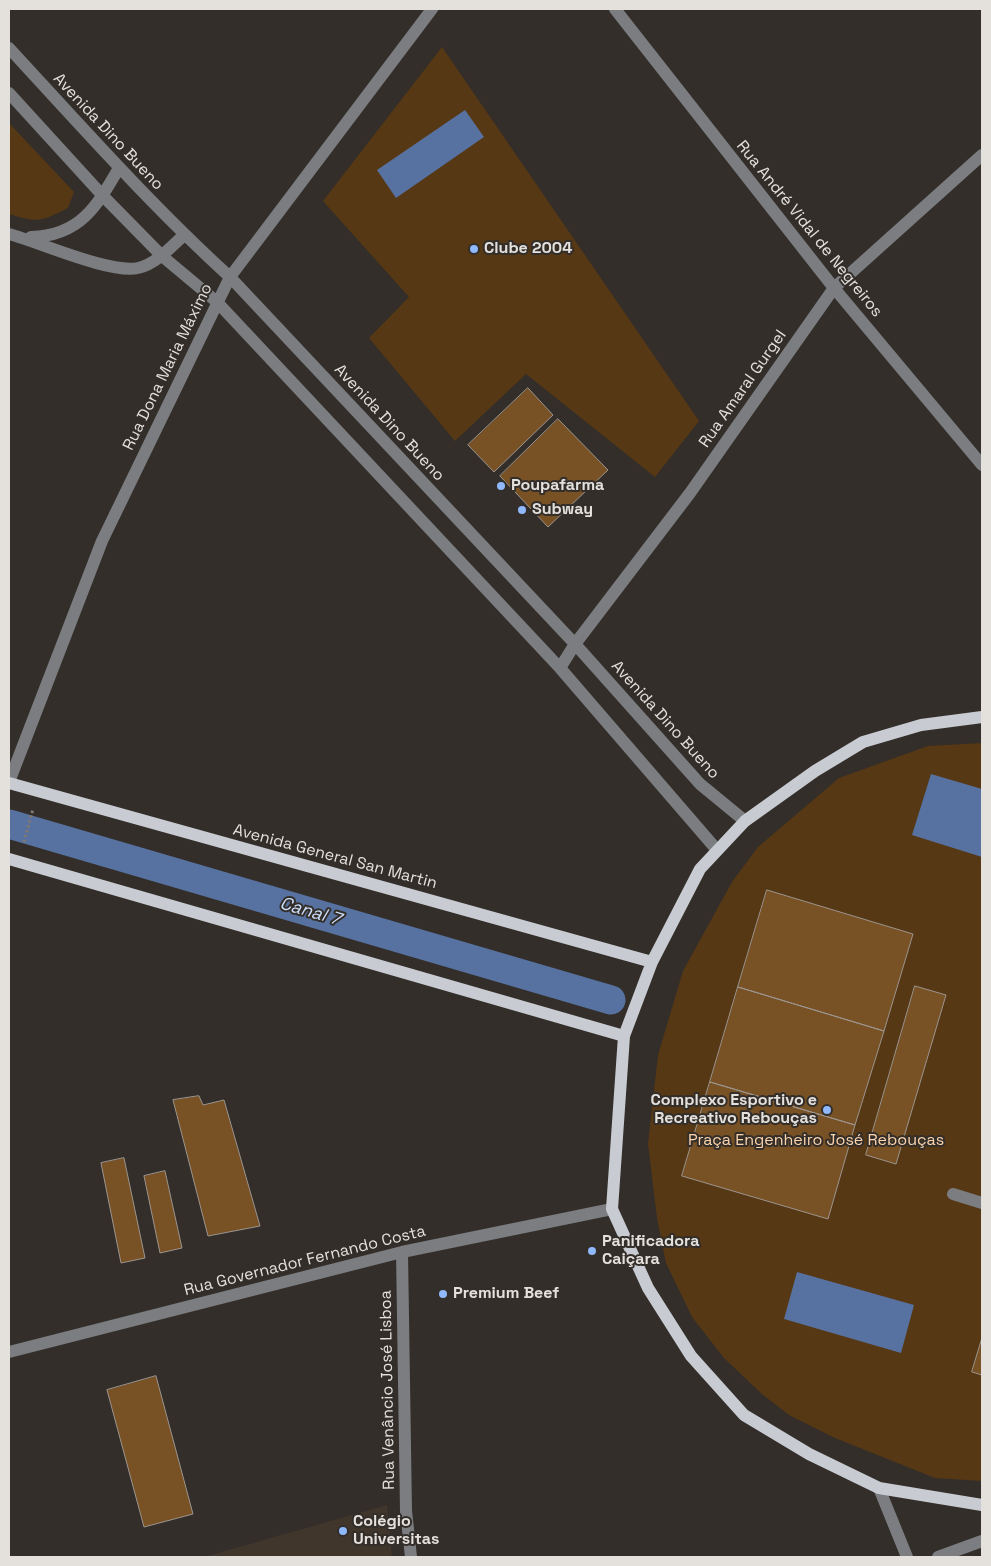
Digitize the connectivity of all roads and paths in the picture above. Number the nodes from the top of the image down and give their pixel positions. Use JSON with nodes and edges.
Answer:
{"nodes":[{"id":1,"x":432,"y":9,"type":"edge"},
{"id":2,"x":615,"y":9,"type":"edge"},
{"id":3,"x":9,"y":48,"type":"edge"},
{"id":4,"x":9,"y":92,"type":"edge"},
{"id":5,"x":982,"y":155,"type":"edge"},
{"id":6,"x":119,"y":168,"type":"junction"},
{"id":7,"x":103,"y":196,"type":"junction"},
{"id":8,"x":15,"y":235,"type":"edge"},
{"id":9,"x":184,"y":235,"type":"junction"},
{"id":10,"x":162,"y":256,"type":"junction"},
{"id":11,"x":230,"y":277,"type":"junction"},
{"id":12,"x":834,"y":288,"type":"junction"},
{"id":13,"x":217,"y":302,"type":"junction"},
{"id":14,"x":982,"y":465,"type":"edge"},
{"id":15,"x":575,"y":644,"type":"junction"},
{"id":16,"x":560,"y":668,"type":"junction"},
{"id":17,"x":982,"y":717,"type":"edge"},
{"id":18,"x":9,"y":783,"type":"edge"},
{"id":19,"x":38,"y":792,"type":"junction"},
{"id":20,"x":745,"y":821,"type":"junction"},
{"id":21,"x":717,"y":850,"type":"junction"},
{"id":22,"x":14,"y":860,"type":"edge"},
{"id":23,"x":652,"y":962,"type":"junction"},
{"id":24,"x":624,"y":1036,"type":"junction"},
{"id":25,"x":953,"y":1194,"type":"dead end"},
{"id":26,"x":982,"y":1203,"type":"edge"},
{"id":27,"x":612,"y":1209,"type":"junction"},
{"id":28,"x":402,"y":1252,"type":"junction"},
{"id":29,"x":9,"y":1352,"type":"edge"},
{"id":30,"x":879,"y":1488,"type":"junction"},
{"id":31,"x":982,"y":1505,"type":"edge"},
{"id":32,"x":982,"y":1541,"type":"edge"},
{"id":33,"x":411,"y":1557,"type":"edge"},
{"id":34,"x":907,"y":1557,"type":"edge"},
{"id":35,"x":938,"y":1557,"type":"edge"}],
"edges":[{"from":1,"to":11,"type":"street","name":"Rua Dona Maria Máximo"},
{"from":2,"to":12,"type":"street","name":"Rua André Vidal de Negreiros"},
{"from":3,"to":6,"type":"street","name":"Avenida Dino Bueno"},
{"from":4,"to":7,"type":"street"},
{"from":5,"to":12,"type":"street","name":"Rua Amaral Gurgel"},
{"from":6,"to":7,"type":"street"},
{"from":6,"to":9,"type":"street","name":"Avenida Dino Bueno"},
{"from":7,"to":8,"type":"street"},
{"from":7,"to":10,"type":"street"},
{"from":8,"to":10,"type":"street"},
{"from":9,"to":10,"type":"street"},
{"from":9,"to":11,"type":"street","name":"Avenida Dino Bueno"},
{"from":10,"to":13,"type":"street"},
{"from":11,"to":13,"type":"street","name":"Rua Dona Maria Máximo"},
{"from":11,"to":15,"type":"street","name":"Avenida Dino Bueno"},
{"from":12,"to":14,"type":"street","name":"Rua André Vidal de Negreiros"},
{"from":12,"to":15,"type":"street","name":"Rua Amaral Gurgel"},
{"from":13,"to":16,"type":"street"},
{"from":13,"to":18,"type":"street","name":"Rua Dona Maria Máximo"},
{"from":15,"to":16,"type":"street","name":"Rua Amaral Gurgel"},
{"from":15,"to":20,"type":"street","name":"Avenida Dino Bueno"},
{"from":16,"to":21,"type":"street"},
{"from":17,"to":20,"type":"main road"},
{"from":18,"to":19,"type":"main road","name":"Avenida General San Martin"},
{"from":19,"to":22,"type":"path"},
{"from":19,"to":23,"type":"main road","name":"Avenida General San Martin"},
{"from":20,"to":21,"type":"main road"},
{"from":21,"to":23,"type":"main road"},
{"from":22,"to":24,"type":"main road"},
{"from":23,"to":24,"type":"main road"},
{"from":24,"to":27,"type":"main road"},
{"from":25,"to":26,"type":"street"},
{"from":27,"to":28,"type":"street","name":"Rua Governador Fernando Costa"},
{"from":27,"to":30,"type":"main road"},
{"from":28,"to":29,"type":"street","name":"Rua Governador Fernando Costa"},
{"from":28,"to":33,"type":"street","name":"Rua Venâncio José Lisboa"},
{"from":30,"to":31,"type":"main road"},
{"from":30,"to":34,"type":"street"},
{"from":32,"to":35,"type":"street"}]}
